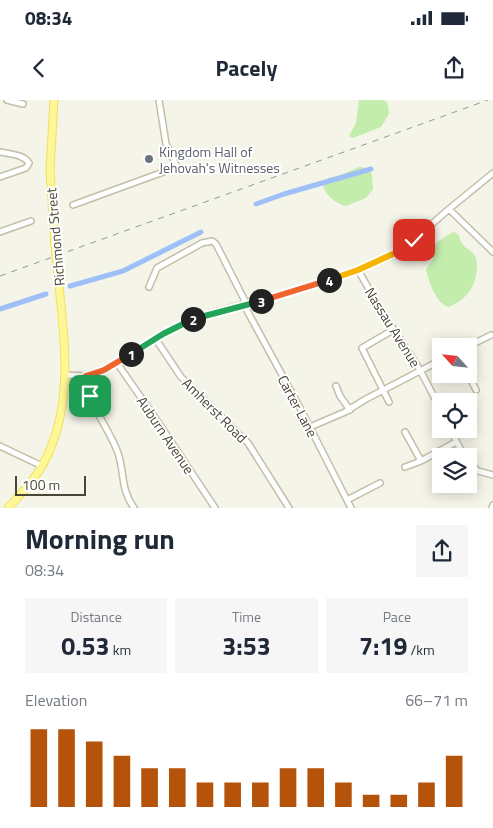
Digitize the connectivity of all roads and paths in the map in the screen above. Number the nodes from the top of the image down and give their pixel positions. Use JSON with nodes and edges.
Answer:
{"nodes":[{"id":1,"x":7,"y":100,"type":"edge"},
{"id":2,"x":54,"y":100,"type":"edge"},
{"id":3,"x":159,"y":100,"type":"edge"},
{"id":4,"x":23,"y":104,"type":"dead end"},
{"id":5,"x":0,"y":152,"type":"edge"},
{"id":6,"x":491,"y":176,"type":"edge"},
{"id":7,"x":0,"y":177,"type":"edge"},
{"id":8,"x":73,"y":205,"type":"dead end"},
{"id":9,"x":449,"y":209,"type":"junction"},
{"id":10,"x":31,"y":221,"type":"dead end"},
{"id":11,"x":0,"y":232,"type":"edge"},
{"id":12,"x":493,"y":252,"type":"edge"},
{"id":13,"x":358,"y":270,"type":"junction"},
{"id":14,"x":150,"y":288,"type":"dead end"},
{"id":15,"x":245,"y":305,"type":"junction"},
{"id":16,"x":393,"y":330,"type":"junction"},
{"id":17,"x":491,"y":335,"type":"dead end"},
{"id":18,"x":155,"y":338,"type":"junction"},
{"id":19,"x":478,"y":342,"type":"edge"},
{"id":20,"x":117,"y":363,"type":"junction"},
{"id":21,"x":432,"y":364,"type":"edge"},
{"id":22,"x":420,"y":370,"type":"junction"},
{"id":23,"x":65,"y":375,"type":"junction"},
{"id":24,"x":86,"y":376,"type":"junction"},
{"id":25,"x":472,"y":383,"type":"edge"},
{"id":26,"x":336,"y":386,"type":"dead end"},
{"id":27,"x":383,"y":390,"type":"junction"},
{"id":28,"x":476,"y":390,"type":"dead end"},
{"id":29,"x":432,"y":393,"type":"edge"},
{"id":30,"x":389,"y":402,"type":"dead end"},
{"id":31,"x":350,"y":410,"type":"junction"},
{"id":32,"x":310,"y":427,"type":"junction"},
{"id":33,"x":405,"y":432,"type":"dead end"},
{"id":34,"x":454,"y":438,"type":"edge"},
{"id":35,"x":456,"y":442,"type":"junction"},
{"id":36,"x":0,"y":446,"type":"edge"},
{"id":37,"x":459,"y":448,"type":"edge"},
{"id":38,"x":421,"y":461,"type":"junction"},
{"id":39,"x":42,"y":466,"type":"junction"},
{"id":40,"x":405,"y":467,"type":"dead end"},
{"id":41,"x":477,"y":469,"type":"edge"},
{"id":42,"x":493,"y":475,"type":"edge"},
{"id":43,"x":380,"y":483,"type":"dead end"},
{"id":44,"x":347,"y":500,"type":"junction"},
{"id":45,"x":8,"y":508,"type":"edge"},
{"id":46,"x":134,"y":508,"type":"edge"},
{"id":47,"x":215,"y":508,"type":"edge"},
{"id":48,"x":289,"y":508,"type":"edge"},
{"id":49,"x":351,"y":508,"type":"edge"}],
"edges":[{"from":1,"to":4,"type":"street"},
{"from":2,"to":23,"type":"main road","name":"Richmond Street","bridge":true},
{"from":3,"to":8,"type":"street"},
{"from":5,"to":7,"type":"street"},
{"from":6,"to":9,"type":"street"},
{"from":9,"to":12,"type":"street"},
{"from":9,"to":13,"type":"street"},
{"from":10,"to":11,"type":"street"},
{"from":13,"to":15,"type":"street"},
{"from":13,"to":16,"type":"street","name":"Nassau Avenue"},
{"from":14,"to":15,"type":"street","name":"Carter Lane"},
{"from":15,"to":18,"type":"street"},
{"from":15,"to":32,"type":"street","name":"Carter Lane"},
{"from":16,"to":22,"type":"street","name":"Nassau Avenue"},
{"from":16,"to":27,"type":"street"},
{"from":17,"to":19,"type":"street"},
{"from":18,"to":20,"type":"street"},
{"from":18,"to":48,"type":"street","name":"Amherst Road"},
{"from":20,"to":24,"type":"street"},
{"from":20,"to":47,"type":"street","name":"Auburn Avenue"},
{"from":21,"to":22,"type":"street"},
{"from":22,"to":27,"type":"street"},
{"from":22,"to":29,"type":"street","name":"Nassau Avenue"},
{"from":23,"to":24,"type":"street"},
{"from":23,"to":39,"type":"main road","name":"Richmond Street"},
{"from":24,"to":46,"type":"street"},
{"from":25,"to":28,"type":"street"},
{"from":26,"to":31,"type":"street"},
{"from":27,"to":30,"type":"street"},
{"from":27,"to":31,"type":"street"},
{"from":31,"to":32,"type":"street"},
{"from":32,"to":44,"type":"street","name":"Carter Lane"},
{"from":33,"to":38,"type":"street"},
{"from":34,"to":35,"type":"street"},
{"from":35,"to":37,"type":"street"},
{"from":35,"to":38,"type":"street"},
{"from":36,"to":39,"type":"street"},
{"from":38,"to":40,"type":"street"},
{"from":39,"to":45,"type":"main road","name":"Richmond Street"},
{"from":41,"to":42,"type":"street"},
{"from":43,"to":44,"type":"street"},
{"from":44,"to":49,"type":"street","name":"Carter Lane"}]}
